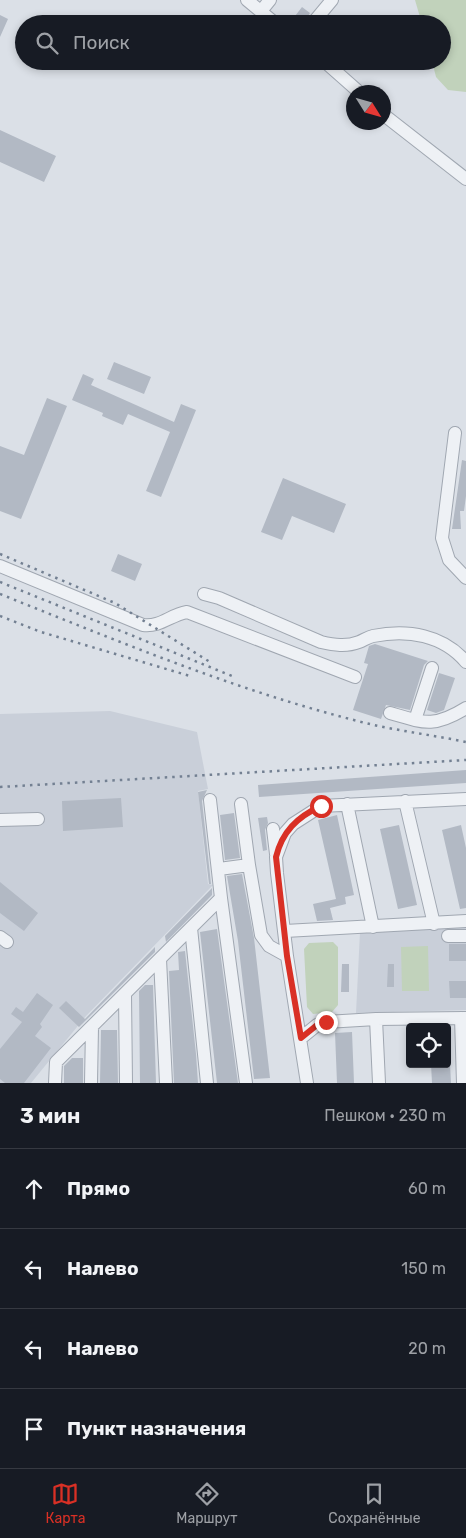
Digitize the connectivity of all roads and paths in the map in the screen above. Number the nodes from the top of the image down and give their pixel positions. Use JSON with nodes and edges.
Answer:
{"nodes":[{"id":1,"x":247,"y":0,"type":"edge"},
{"id":2,"x":270,"y":0,"type":"edge"},
{"id":3,"x":332,"y":0,"type":"edge"},
{"id":4,"x":261,"y":11,"type":"junction"},
{"id":5,"x":266,"y":15,"type":"edge"},
{"id":6,"x":320,"y":15,"type":"edge"},
{"id":7,"x":334,"y":70,"type":"edge"},
{"id":8,"x":351,"y":85,"type":"edge"},
{"id":9,"x":391,"y":120,"type":"edge"},
{"id":10,"x":466,"y":179,"type":"edge"},
{"id":11,"x":455,"y":433,"type":"dead end"},
{"id":12,"x":0,"y":566,"type":"edge"},
{"id":13,"x":466,"y":578,"type":"edge"},
{"id":14,"x":204,"y":594,"type":"dead end"},
{"id":15,"x":466,"y":662,"type":"edge"},
{"id":16,"x":432,"y":668,"type":"dead end"},
{"id":17,"x":355,"y":677,"type":"dead end"},
{"id":18,"x":466,"y":708,"type":"edge"},
{"id":19,"x":390,"y":713,"type":"dead end"},
{"id":20,"x":415,"y":720,"type":"junction"},
{"id":21,"x":210,"y":800,"type":"dead end"},
{"id":22,"x":466,"y":800,"type":"edge"},
{"id":23,"x":405,"y":801,"type":"junction"},
{"id":24,"x":242,"y":804,"type":"dead end"},
{"id":25,"x":347,"y":804,"type":"junction"},
{"id":26,"x":38,"y":819,"type":"dead end"},
{"id":27,"x":0,"y":820,"type":"edge"},
{"id":28,"x":273,"y":829,"type":"dead end"},
{"id":29,"x":276,"y":857,"type":"junction"},
{"id":30,"x":249,"y":865,"type":"junction"},
{"id":31,"x":219,"y":869,"type":"junction"},
{"id":32,"x":221,"y":898,"type":"junction"},
{"id":33,"x":466,"y":921,"type":"edge"},
{"id":34,"x":434,"y":924,"type":"junction"},
{"id":35,"x":373,"y":927,"type":"junction"},
{"id":36,"x":191,"y":928,"type":"junction"},
{"id":37,"x":285,"y":931,"type":"junction"},
{"id":38,"x":448,"y":936,"type":"dead end"},
{"id":39,"x":466,"y":936,"type":"edge"},
{"id":40,"x":287,"y":956,"type":"junction"},
{"id":41,"x":160,"y":959,"type":"junction"},
{"id":42,"x":125,"y":994,"type":"junction"},
{"id":43,"x":376,"y":1018,"type":"junction"},
{"id":44,"x":464,"y":1018,"type":"edge"},
{"id":45,"x":92,"y":1027,"type":"junction"},
{"id":46,"x":301,"y":1038,"type":"junction"},
{"id":47,"x":55,"y":1083,"type":"edge"},
{"id":48,"x":91,"y":1083,"type":"edge"},
{"id":49,"x":126,"y":1083,"type":"edge"},
{"id":50,"x":166,"y":1083,"type":"edge"},
{"id":51,"x":207,"y":1083,"type":"edge"},
{"id":52,"x":246,"y":1083,"type":"edge"},
{"id":53,"x":298,"y":1083,"type":"edge"},
{"id":54,"x":307,"y":1083,"type":"edge"},
{"id":55,"x":379,"y":1083,"type":"edge"},
{"id":56,"x":463,"y":1083,"type":"edge"}],
"edges":[{"from":1,"to":4,"type":"street"},
{"from":2,"to":4,"type":"street"},
{"from":3,"to":6,"type":"street"},
{"from":4,"to":5,"type":"street"},
{"from":7,"to":8,"type":"street"},
{"from":9,"to":10,"type":"street"},
{"from":11,"to":13,"type":"street"},
{"from":12,"to":17,"type":"street"},
{"from":14,"to":15,"type":"street"},
{"from":16,"to":20,"type":"street"},
{"from":18,"to":20,"type":"street"},
{"from":19,"to":20,"type":"street"},
{"from":21,"to":31,"type":"street"},
{"from":22,"to":23,"type":"street"},
{"from":23,"to":25,"type":"street"},
{"from":23,"to":34,"type":"street"},
{"from":24,"to":30,"type":"street"},
{"from":25,"to":29,"type":"street"},
{"from":25,"to":35,"type":"street"},
{"from":26,"to":27,"type":"street"},
{"from":28,"to":29,"type":"street"},
{"from":29,"to":37,"type":"street"},
{"from":30,"to":31,"type":"street"},
{"from":30,"to":40,"type":"street"},
{"from":31,"to":32,"type":"street"},
{"from":32,"to":36,"type":"street"},
{"from":32,"to":52,"type":"street"},
{"from":33,"to":34,"type":"street"},
{"from":34,"to":35,"type":"street"},
{"from":35,"to":37,"type":"street"},
{"from":36,"to":41,"type":"street"},
{"from":36,"to":51,"type":"street"},
{"from":37,"to":40,"type":"street"},
{"from":38,"to":39,"type":"street"},
{"from":40,"to":46,"type":"street"},
{"from":41,"to":42,"type":"street"},
{"from":41,"to":50,"type":"street"},
{"from":42,"to":45,"type":"street"},
{"from":42,"to":49,"type":"street"},
{"from":43,"to":44,"type":"street"},
{"from":43,"to":46,"type":"street"},
{"from":43,"to":55,"type":"street"},
{"from":44,"to":56,"type":"street"},
{"from":45,"to":47,"type":"street"},
{"from":45,"to":48,"type":"street"},
{"from":46,"to":54,"type":"street"},
{"from":53,"to":54,"type":"street"}]}
